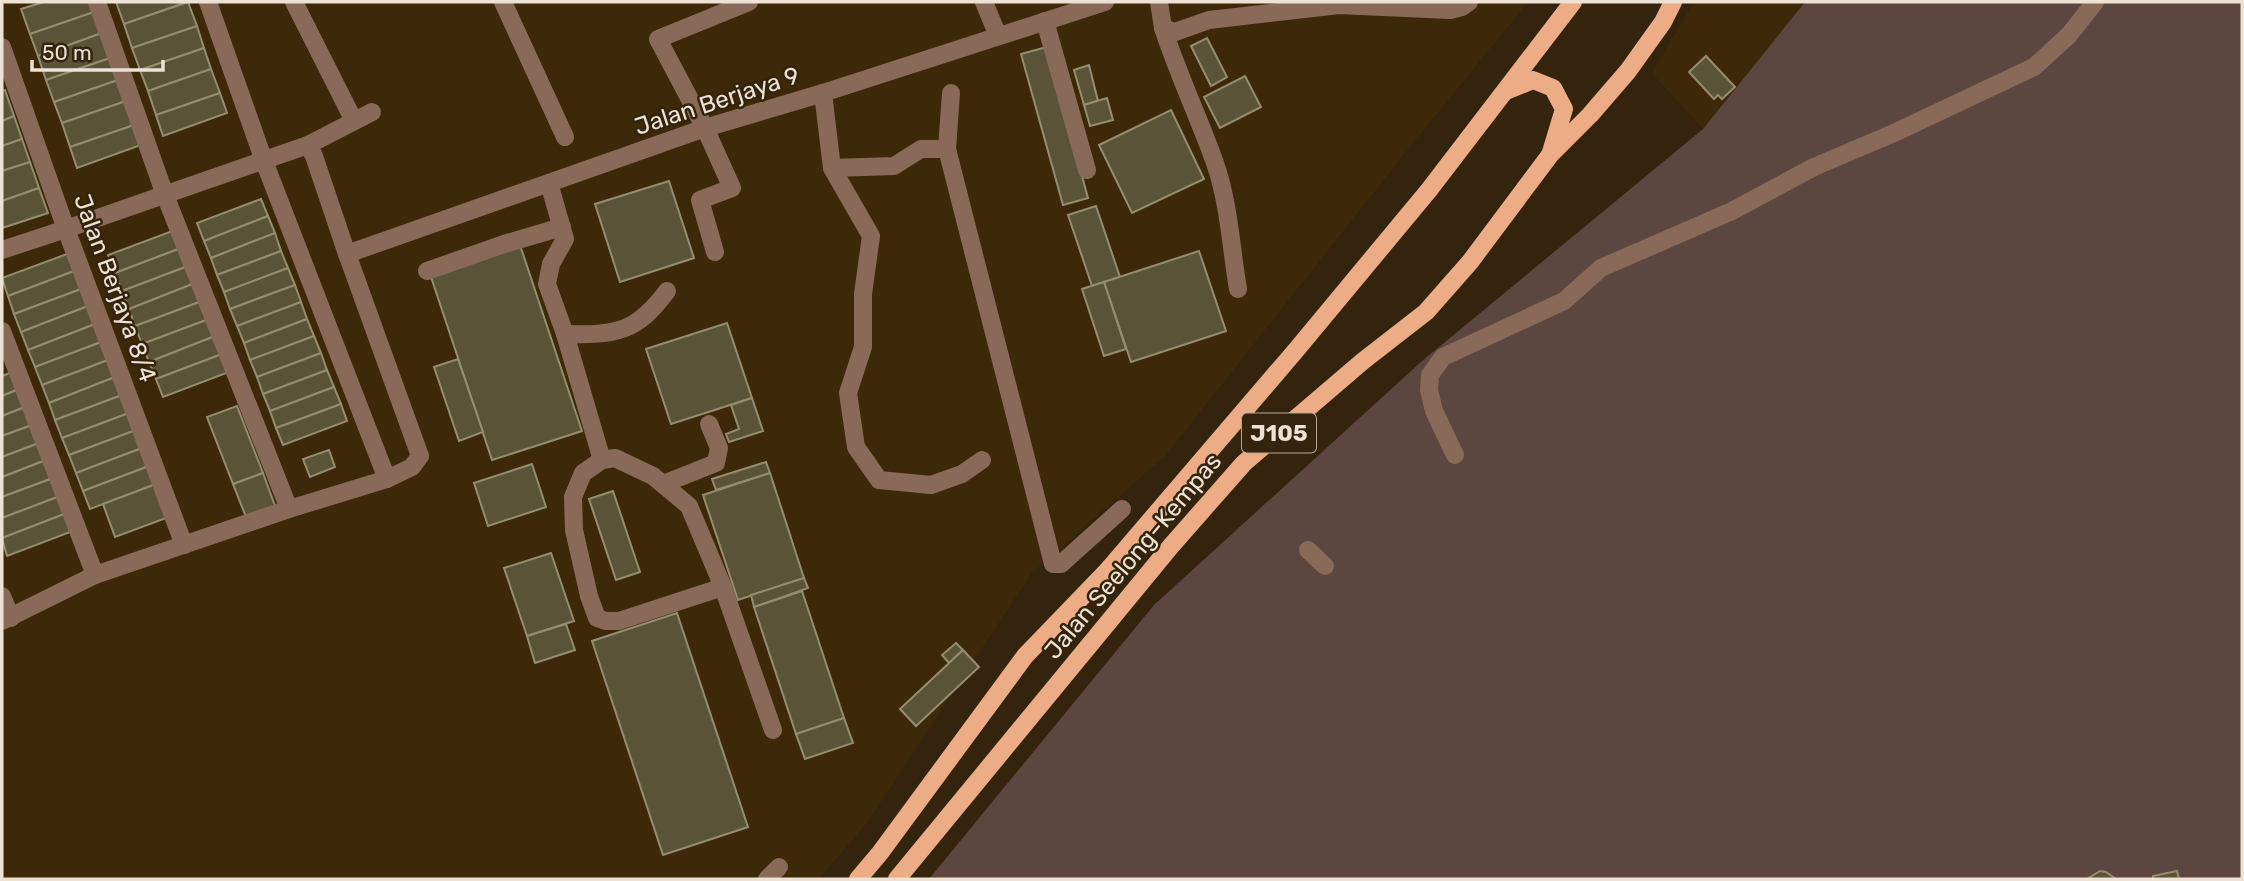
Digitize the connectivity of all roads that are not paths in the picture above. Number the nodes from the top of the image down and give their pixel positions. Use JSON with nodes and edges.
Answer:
{"nodes":[{"id":1,"x":97,"y":2,"type":"edge"},
{"id":2,"x":208,"y":2,"type":"edge"},
{"id":3,"x":294,"y":2,"type":"edge"},
{"id":4,"x":503,"y":2,"type":"edge"},
{"id":5,"x":749,"y":2,"type":"edge"},
{"id":6,"x":984,"y":2,"type":"edge"},
{"id":7,"x":1105,"y":2,"type":"edge"},
{"id":8,"x":1159,"y":2,"type":"edge"},
{"id":9,"x":1469,"y":2,"type":"edge"},
{"id":10,"x":1573,"y":2,"type":"edge"},
{"id":11,"x":1673,"y":2,"type":"edge"},
{"id":12,"x":2095,"y":2,"type":"edge"},
{"id":13,"x":1045,"y":21,"type":"junction"},
{"id":14,"x":1163,"y":29,"type":"junction"},
{"id":15,"x":998,"y":36,"type":"junction"},
{"id":16,"x":2,"y":47,"type":"edge"},
{"id":17,"x":1506,"y":91,"type":"junction"},
{"id":18,"x":823,"y":93,"type":"junction"},
{"id":19,"x":951,"y":93,"type":"dead end"},
{"id":20,"x":372,"y":112,"type":"dead end"},
{"id":21,"x":354,"y":121,"type":"junction"},
{"id":22,"x":705,"y":128,"type":"junction"},
{"id":23,"x":565,"y":137,"type":"dead end"},
{"id":24,"x":308,"y":145,"type":"junction"},
{"id":25,"x":947,"y":149,"type":"junction"},
{"id":26,"x":1550,"y":155,"type":"junction"},
{"id":27,"x":264,"y":161,"type":"junction"},
{"id":28,"x":832,"y":168,"type":"junction"},
{"id":29,"x":1087,"y":170,"type":"dead end"},
{"id":30,"x":548,"y":183,"type":"junction"},
{"id":31,"x":165,"y":195,"type":"junction"},
{"id":32,"x":562,"y":227,"type":"junction"},
{"id":33,"x":66,"y":229,"type":"junction"},
{"id":34,"x":2,"y":250,"type":"edge"},
{"id":35,"x":715,"y":252,"type":"dead end"},
{"id":36,"x":346,"y":254,"type":"junction"},
{"id":37,"x":427,"y":271,"type":"dead end"},
{"id":38,"x":1238,"y":289,"type":"dead end"},
{"id":39,"x":667,"y":291,"type":"dead end"},
{"id":40,"x":2,"y":331,"type":"edge"},
{"id":41,"x":565,"y":334,"type":"junction"},
{"id":42,"x":709,"y":424,"type":"dead end"},
{"id":43,"x":1455,"y":455,"type":"dead end"},
{"id":44,"x":602,"y":460,"type":"junction"},
{"id":45,"x":982,"y":460,"type":"dead end"},
{"id":46,"x":387,"y":479,"type":"junction"},
{"id":47,"x":663,"y":484,"type":"junction"},
{"id":48,"x":289,"y":509,"type":"junction"},
{"id":49,"x":1122,"y":509,"type":"dead end"},
{"id":50,"x":184,"y":545,"type":"junction"},
{"id":51,"x":1308,"y":550,"type":"dead end"},
{"id":52,"x":1325,"y":566,"type":"dead end"},
{"id":53,"x":95,"y":575,"type":"junction"},
{"id":54,"x":723,"y":587,"type":"junction"},
{"id":55,"x":2,"y":596,"type":"edge"},
{"id":56,"x":6,"y":619,"type":"edge"},
{"id":57,"x":773,"y":730,"type":"dead end"},
{"id":58,"x":858,"y":879,"type":"edge"},
{"id":59,"x":897,"y":879,"type":"edge"}],
"edges":[{"from":1,"to":31,"type":"street"},
{"from":2,"to":27,"type":"street"},
{"from":3,"to":21,"type":"street"},
{"from":4,"to":23,"type":"street"},
{"from":5,"to":22,"type":"street"},
{"from":6,"to":15,"type":"street"},
{"from":7,"to":13,"type":"street","name":"Jalan Berjaya 9"},
{"from":8,"to":14,"type":"street"},
{"from":9,"to":14,"type":"street"},
{"from":10,"to":17,"type":"main road","name":"Jalan Seelong–Kempas","number":"J105"},
{"from":11,"to":26,"type":"main road","name":"Jalan Seelong–Kempas","number":"J105"},
{"from":12,"to":43,"type":"street"},
{"from":13,"to":15,"type":"street","name":"Jalan Berjaya 9"},
{"from":13,"to":29,"type":"street"},
{"from":14,"to":38,"type":"street"},
{"from":15,"to":18,"type":"street","name":"Jalan Berjaya 9"},
{"from":16,"to":33,"type":"street","name":"Jalan Berjaya 8/4"},
{"from":17,"to":26,"type":"main road"},
{"from":17,"to":58,"type":"main road","name":"Jalan Seelong–Kempas","number":"J105"},
{"from":18,"to":22,"type":"street","name":"Jalan Berjaya 9"},
{"from":18,"to":28,"type":"street"},
{"from":19,"to":25,"type":"street"},
{"from":20,"to":21,"type":"street"},
{"from":21,"to":24,"type":"street"},
{"from":22,"to":30,"type":"street","name":"Jalan Berjaya 9"},
{"from":22,"to":35,"type":"street"},
{"from":24,"to":27,"type":"street"},
{"from":24,"to":36,"type":"street"},
{"from":25,"to":28,"type":"street"},
{"from":25,"to":49,"type":"street"},
{"from":26,"to":59,"type":"main road","name":"Jalan Seelong–Kempas","number":"J105"},
{"from":27,"to":31,"type":"street"},
{"from":27,"to":46,"type":"street"},
{"from":28,"to":45,"type":"street"},
{"from":30,"to":32,"type":"street"},
{"from":30,"to":36,"type":"street","name":"Jalan Berjaya 9"},
{"from":31,"to":33,"type":"street"},
{"from":31,"to":48,"type":"street"},
{"from":32,"to":37,"type":"street"},
{"from":32,"to":41,"type":"street"},
{"from":33,"to":34,"type":"street"},
{"from":33,"to":50,"type":"street","name":"Jalan Berjaya 8/4"},
{"from":36,"to":46,"type":"street"},
{"from":39,"to":41,"type":"street"},
{"from":40,"to":53,"type":"street"},
{"from":41,"to":44,"type":"street"},
{"from":42,"to":47,"type":"street"},
{"from":44,"to":47,"type":"street"},
{"from":44,"to":54,"type":"street"},
{"from":46,"to":48,"type":"street"},
{"from":47,"to":54,"type":"street"},
{"from":48,"to":50,"type":"street"},
{"from":50,"to":53,"type":"street"},
{"from":51,"to":52,"type":"street"},
{"from":53,"to":56,"type":"street"},
{"from":54,"to":57,"type":"street"},
{"from":55,"to":56,"type":"street"}]}
